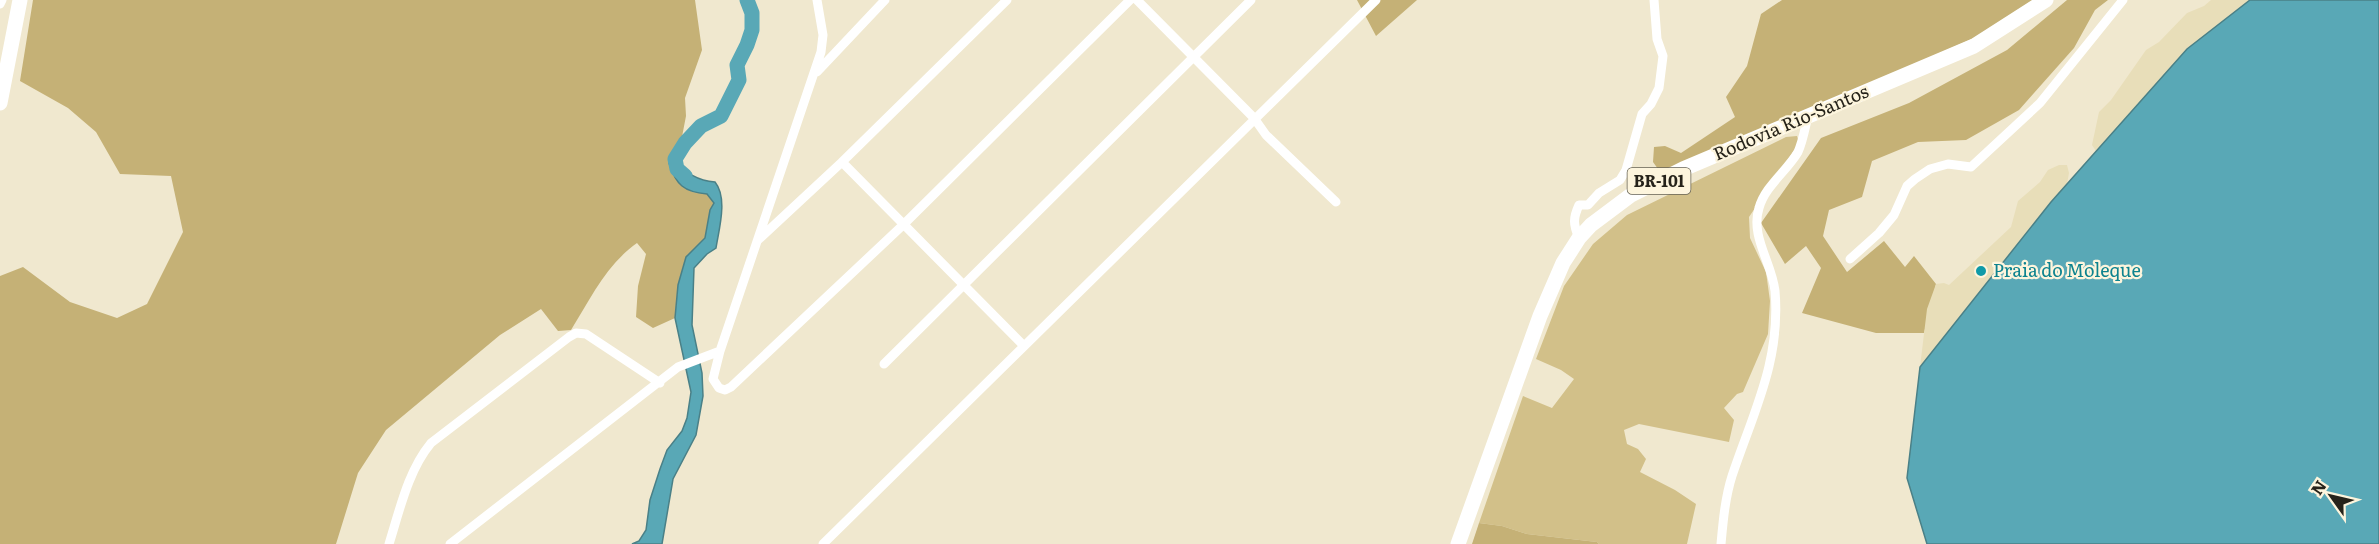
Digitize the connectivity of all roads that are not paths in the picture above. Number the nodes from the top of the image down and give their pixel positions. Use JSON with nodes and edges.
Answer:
{"nodes":[{"id":1,"x":2,"y":0,"type":"edge"},
{"id":2,"x":20,"y":0,"type":"edge"},
{"id":3,"x":815,"y":0,"type":"edge"},
{"id":4,"x":885,"y":0,"type":"edge"},
{"id":5,"x":1006,"y":0,"type":"edge"},
{"id":6,"x":1130,"y":0,"type":"edge"},
{"id":7,"x":1137,"y":0,"type":"edge"},
{"id":8,"x":1251,"y":0,"type":"edge"},
{"id":9,"x":1376,"y":0,"type":"edge"},
{"id":10,"x":1654,"y":0,"type":"edge"},
{"id":11,"x":2046,"y":0,"type":"edge"},
{"id":12,"x":2123,"y":0,"type":"edge"},
{"id":13,"x":0,"y":4,"type":"edge"},
{"id":14,"x":1193,"y":57,"type":"junction"},
{"id":15,"x":815,"y":74,"type":"junction"},
{"id":16,"x":0,"y":103,"type":"edge"},
{"id":17,"x":1808,"y":116,"type":"junction"},
{"id":18,"x":1254,"y":118,"type":"junction"},
{"id":19,"x":842,"y":162,"type":"junction"},
{"id":20,"x":1615,"y":184,"type":"junction"},
{"id":21,"x":1631,"y":195,"type":"junction"},
{"id":22,"x":1336,"y":202,"type":"dead end"},
{"id":23,"x":903,"y":225,"type":"junction"},
{"id":24,"x":1579,"y":238,"type":"junction"},
{"id":25,"x":757,"y":241,"type":"junction"},
{"id":26,"x":1850,"y":259,"type":"dead end"},
{"id":27,"x":963,"y":286,"type":"junction"},
{"id":28,"x":1023,"y":345,"type":"junction"},
{"id":29,"x":720,"y":351,"type":"junction"},
{"id":30,"x":884,"y":364,"type":"dead end"},
{"id":31,"x":660,"y":382,"type":"junction"},
{"id":32,"x":389,"y":544,"type":"edge"},
{"id":33,"x":450,"y":544,"type":"edge"},
{"id":34,"x":823,"y":544,"type":"edge"},
{"id":35,"x":1458,"y":544,"type":"edge"},
{"id":36,"x":1721,"y":544,"type":"edge"}],
"edges":[{"from":1,"to":13,"type":"street"},
{"from":2,"to":16,"type":"highway"},
{"from":3,"to":15,"type":"street"},
{"from":4,"to":15,"type":"street"},
{"from":5,"to":19,"type":"street"},
{"from":6,"to":23,"type":"street"},
{"from":7,"to":14,"type":"street"},
{"from":8,"to":14,"type":"street"},
{"from":9,"to":18,"type":"street"},
{"from":10,"to":20,"type":"street"},
{"from":11,"to":17,"type":"highway","name":"Rodovia Rio-Santos","number":"BR-101"},
{"from":12,"to":26,"type":"street"},
{"from":14,"to":18,"type":"street"},
{"from":14,"to":27,"type":"street"},
{"from":15,"to":25,"type":"street"},
{"from":17,"to":21,"type":"highway","name":"Rodovia Rio-Santos","number":"BR-101"},
{"from":17,"to":36,"type":"street"},
{"from":18,"to":22,"type":"street"},
{"from":18,"to":28,"type":"street"},
{"from":19,"to":23,"type":"street"},
{"from":19,"to":25,"type":"street"},
{"from":20,"to":21,"type":"street"},
{"from":20,"to":24,"type":"street"},
{"from":21,"to":24,"type":"highway","name":"Rodovia Rio-Santos","number":"BR-101"},
{"from":23,"to":27,"type":"street"},
{"from":23,"to":29,"type":"street"},
{"from":24,"to":35,"type":"highway","name":"Rodovia Rio-Santos","number":"BR-101"},
{"from":25,"to":29,"type":"street"},
{"from":27,"to":28,"type":"street"},
{"from":27,"to":30,"type":"street"},
{"from":28,"to":34,"type":"street"},
{"from":29,"to":31,"type":"street"},
{"from":31,"to":32,"type":"street"},
{"from":31,"to":33,"type":"street"}]}
